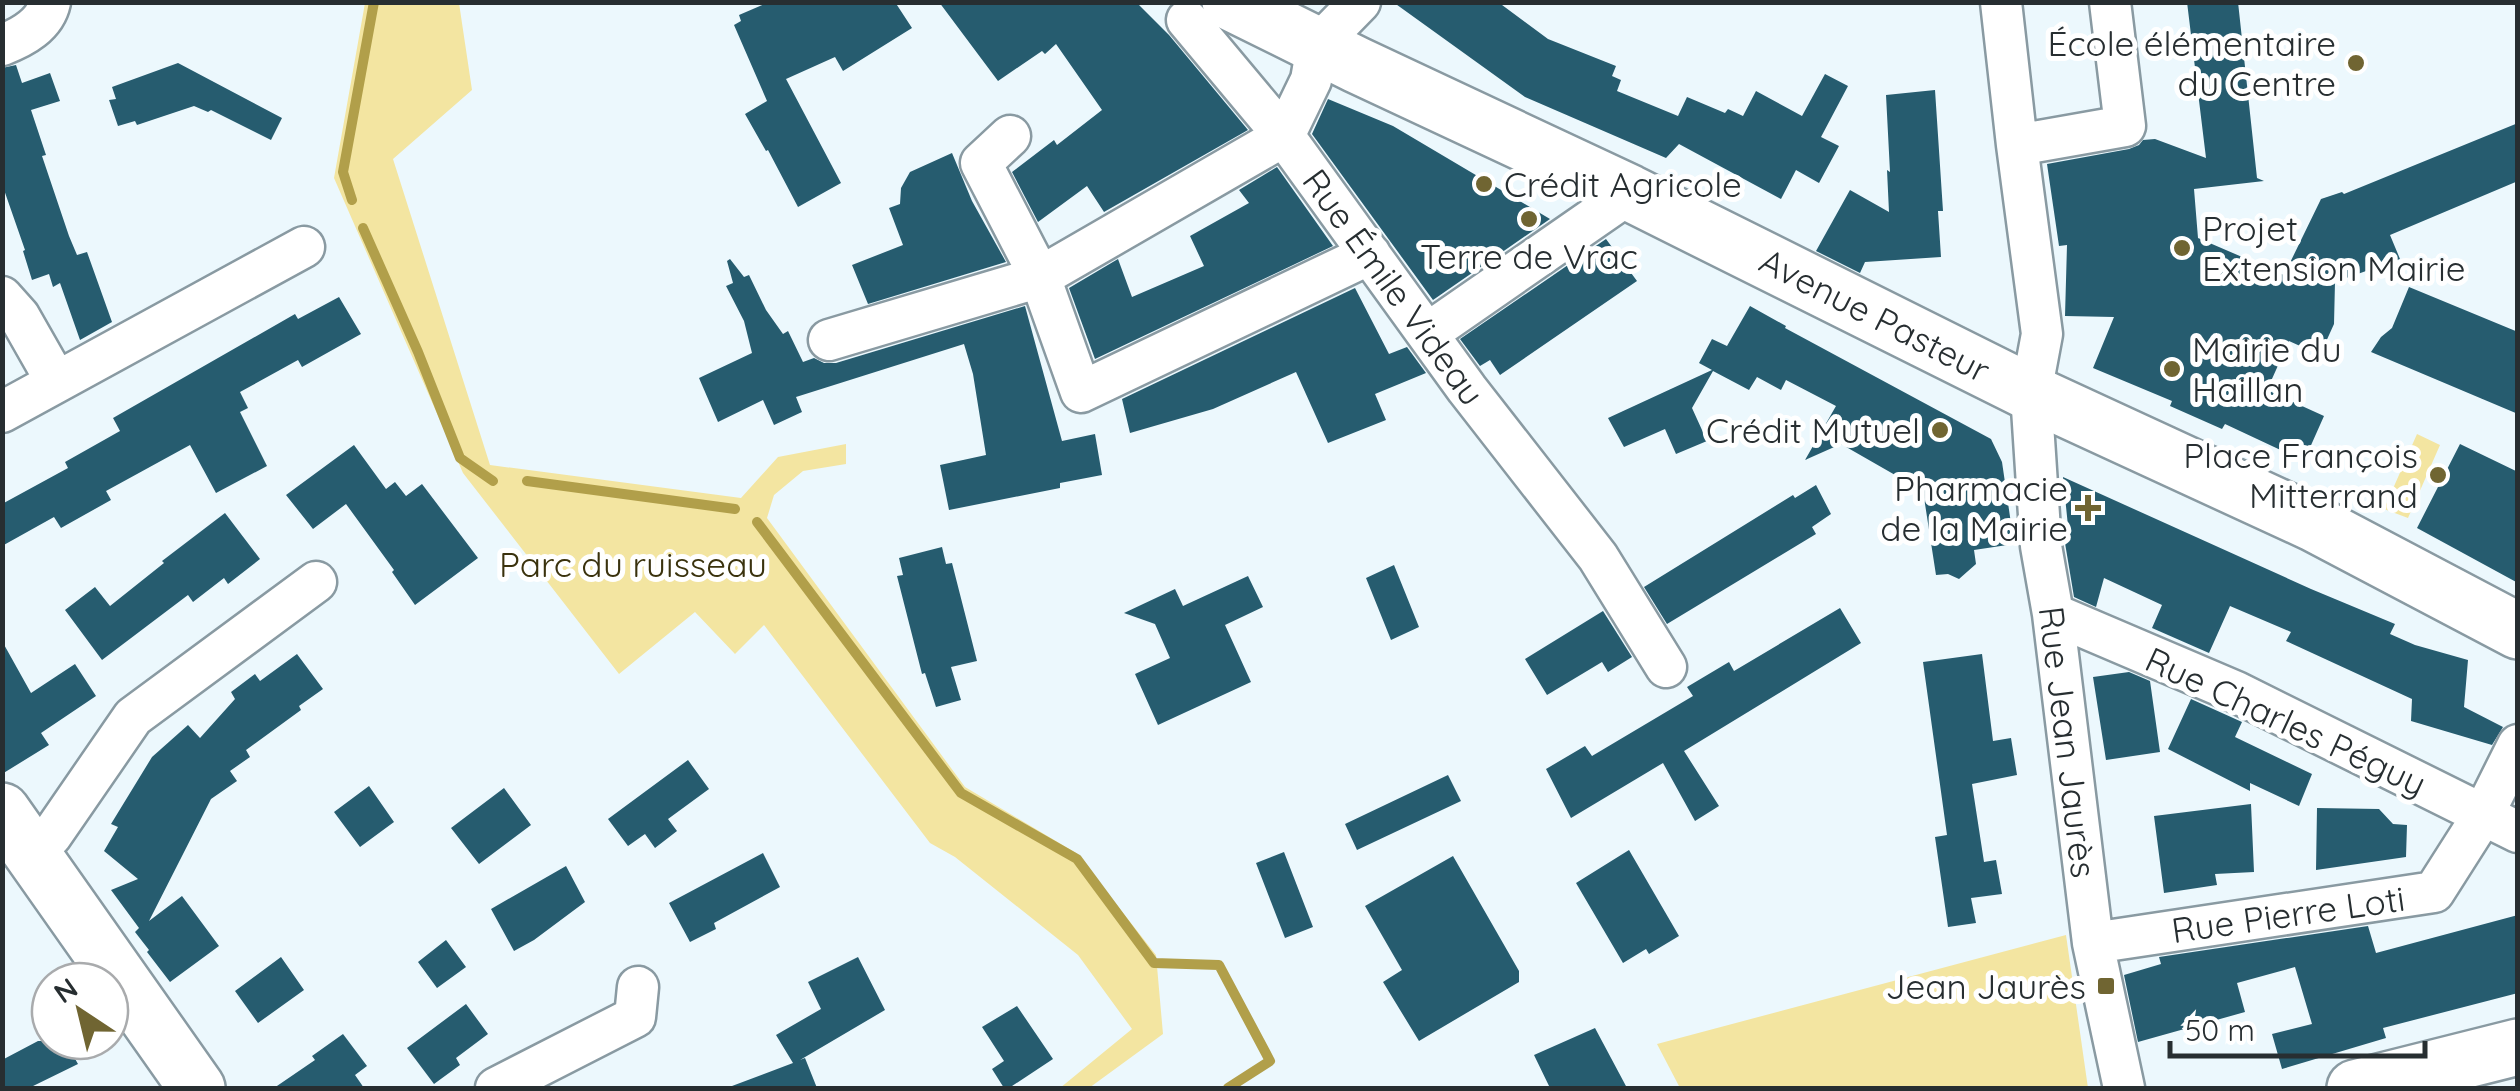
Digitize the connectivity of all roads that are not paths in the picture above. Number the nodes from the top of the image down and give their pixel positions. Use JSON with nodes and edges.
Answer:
{"nodes":[{"id":1,"x":50,"y":2,"type":"edge"},
{"id":2,"x":1360,"y":2,"type":"edge"},
{"id":3,"x":2001,"y":2,"type":"edge"},
{"id":4,"x":2110,"y":2,"type":"edge"},
{"id":5,"x":1208,"y":11,"type":"edge"},
{"id":6,"x":2,"y":45,"type":"edge"},
{"id":7,"x":1317,"y":46,"type":"junction"},
{"id":8,"x":1010,"y":136,"type":"dead end"},
{"id":9,"x":1284,"y":136,"type":"junction"},
{"id":10,"x":2016,"y":145,"type":"junction"},
{"id":11,"x":1630,"y":193,"type":"junction"},
{"id":12,"x":304,"y":246,"type":"dead end"},
{"id":13,"x":1370,"y":254,"type":"junction"},
{"id":14,"x":1040,"y":277,"type":"junction"},
{"id":15,"x":2,"y":297,"type":"edge"},
{"id":16,"x":1428,"y":333,"type":"junction"},
{"id":17,"x":829,"y":340,"type":"dead end"},
{"id":18,"x":56,"y":381,"type":"junction"},
{"id":19,"x":2031,"y":393,"type":"junction"},
{"id":20,"x":2,"y":412,"type":"edge"},
{"id":21,"x":316,"y":582,"type":"dead end"},
{"id":22,"x":2053,"y":614,"type":"junction"},
{"id":23,"x":2518,"y":631,"type":"edge"},
{"id":24,"x":1666,"y":666,"type":"dead end"},
{"id":25,"x":2518,"y":744,"type":"edge"},
{"id":26,"x":2500,"y":823,"type":"edge"},
{"id":27,"x":16,"y":831,"type":"edge"},
{"id":28,"x":2093,"y":943,"type":"junction"},
{"id":29,"x":638,"y":987,"type":"dead end"},
{"id":30,"x":2518,"y":1047,"type":"edge"},
{"id":31,"x":197,"y":1088,"type":"edge"},
{"id":32,"x":496,"y":1088,"type":"edge"},
{"id":33,"x":2124,"y":1088,"type":"edge"},
{"id":34,"x":2355,"y":1088,"type":"edge"}],
"edges":[{"from":1,"to":6,"type":"street"},
{"from":2,"to":7,"type":"street"},
{"from":3,"to":10,"type":"street","name":"Rue Jean Jaurès"},
{"from":4,"to":10,"type":"street"},
{"from":5,"to":7,"type":"main road","name":"Avenue Pasteur"},
{"from":5,"to":9,"type":"street","name":"Rue Émile Videau"},
{"from":7,"to":9,"type":"street"},
{"from":7,"to":11,"type":"main road","name":"Avenue Pasteur"},
{"from":8,"to":14,"type":"street"},
{"from":9,"to":13,"type":"street","name":"Rue Émile Videau"},
{"from":9,"to":14,"type":"street"},
{"from":10,"to":19,"type":"street","name":"Rue Jean Jaurès"},
{"from":11,"to":16,"type":"street"},
{"from":11,"to":19,"type":"main road","name":"Avenue Pasteur"},
{"from":12,"to":18,"type":"street"},
{"from":13,"to":14,"type":"street"},
{"from":13,"to":16,"type":"street","name":"Rue Émile Videau"},
{"from":14,"to":17,"type":"street"},
{"from":15,"to":18,"type":"street"},
{"from":16,"to":24,"type":"street","name":"Rue Émile Videau"},
{"from":18,"to":20,"type":"street"},
{"from":19,"to":22,"type":"street","name":"Rue Jean Jaurès"},
{"from":19,"to":23,"type":"main road","name":"Avenue Pasteur"},
{"from":21,"to":27,"type":"street"},
{"from":22,"to":26,"type":"street","name":"Rue Charles Péguy"},
{"from":22,"to":28,"type":"street","name":"Rue Jean Jaurès"},
{"from":25,"to":26,"type":"street","name":"Rue Pierre Loti"},
{"from":26,"to":28,"type":"street","name":"Rue Pierre Loti"},
{"from":27,"to":31,"type":"main road"},
{"from":28,"to":33,"type":"street","name":"Rue Jean Jaurès"},
{"from":29,"to":32,"type":"street"},
{"from":30,"to":34,"type":"main road"}]}
